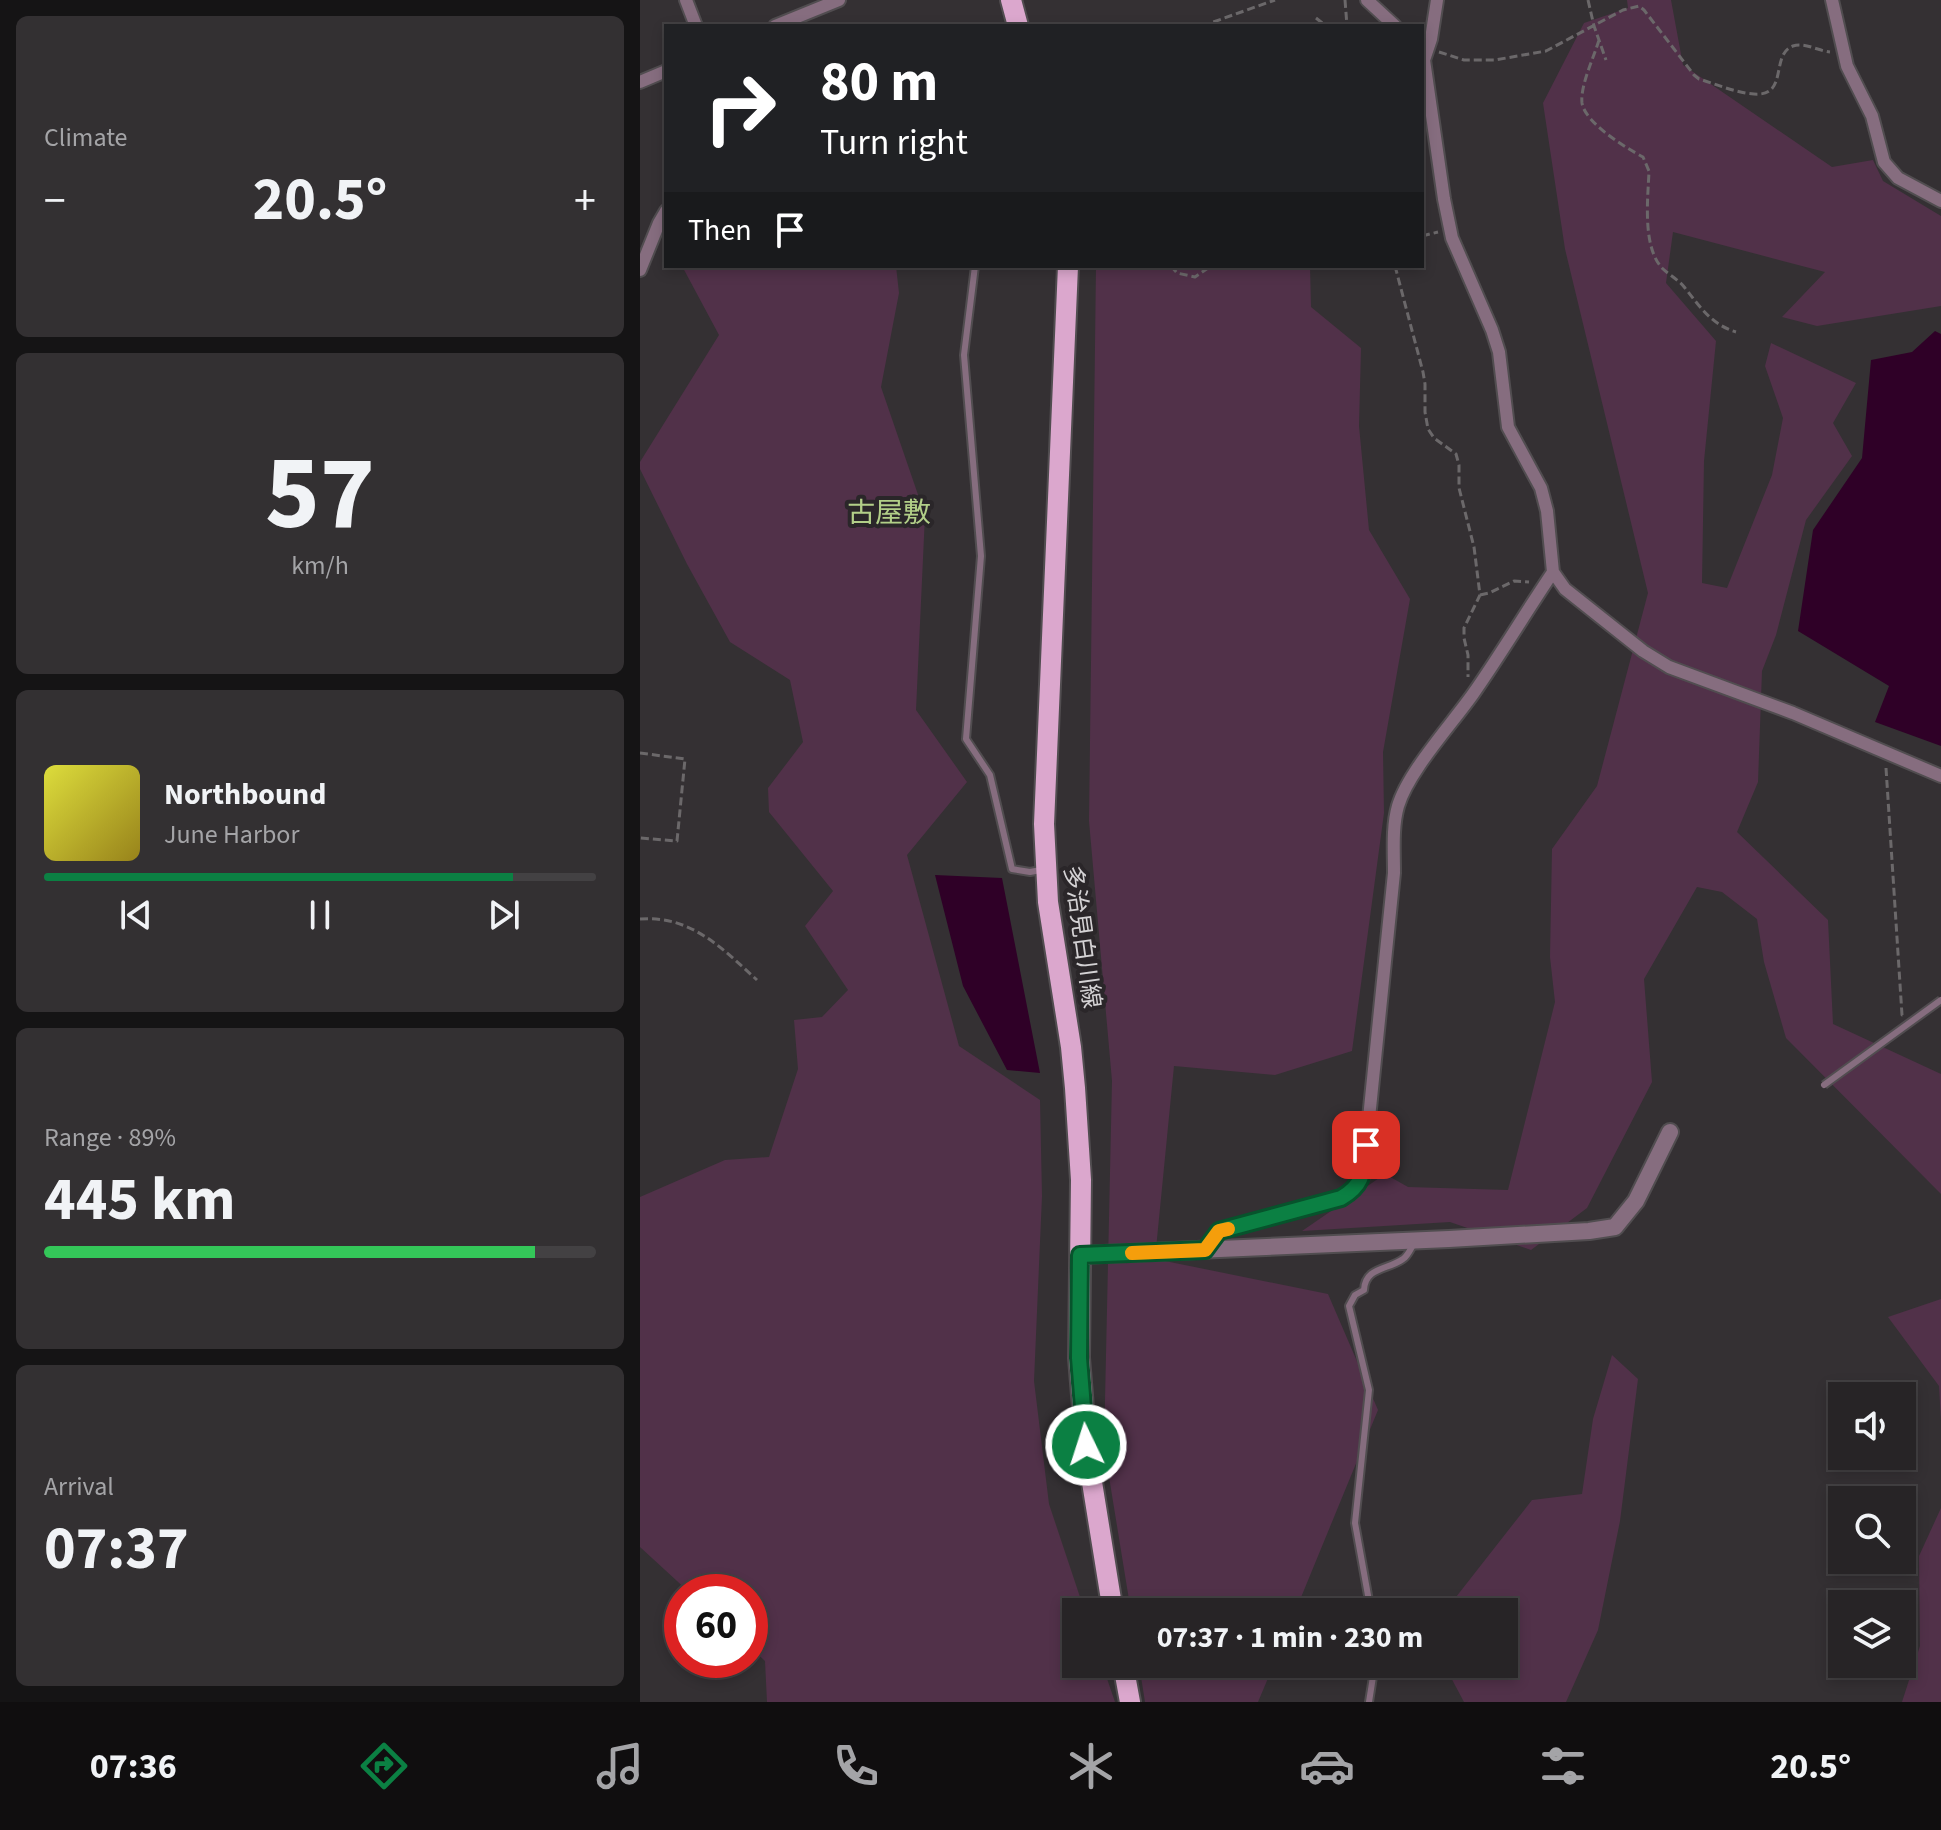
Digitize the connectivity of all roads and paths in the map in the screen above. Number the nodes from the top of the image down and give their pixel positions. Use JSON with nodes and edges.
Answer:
{"nodes":[{"id":1,"x":686,"y":0,"type":"edge"},
{"id":2,"x":839,"y":0,"type":"edge"},
{"id":3,"x":1011,"y":0,"type":"edge"},
{"id":4,"x":1275,"y":0,"type":"edge"},
{"id":5,"x":1345,"y":0,"type":"edge"},
{"id":6,"x":1367,"y":0,"type":"edge"},
{"id":7,"x":1437,"y":0,"type":"edge"},
{"id":8,"x":1588,"y":0,"type":"edge"},
{"id":9,"x":1832,"y":0,"type":"edge"},
{"id":10,"x":1316,"y":18,"type":"dead end"},
{"id":11,"x":695,"y":24,"type":"edge"},
{"id":12,"x":780,"y":24,"type":"edge"},
{"id":13,"x":1017,"y":24,"type":"edge"},
{"id":14,"x":1208,"y":24,"type":"edge"},
{"id":15,"x":1324,"y":24,"type":"edge"},
{"id":16,"x":1347,"y":24,"type":"edge"},
{"id":17,"x":1393,"y":24,"type":"edge"},
{"id":18,"x":1594,"y":26,"type":"junction"},
{"id":19,"x":1599,"y":40,"type":"junction"},
{"id":20,"x":1843,"y":49,"type":"junction"},
{"id":21,"x":1424,"y":55,"type":"edge"},
{"id":22,"x":1606,"y":60,"type":"dead end"},
{"id":23,"x":664,"y":72,"type":"edge"},
{"id":24,"x":640,"y":82,"type":"edge"},
{"id":25,"x":1941,"y":201,"type":"edge"},
{"id":26,"x":664,"y":214,"type":"edge"},
{"id":27,"x":975,"y":268,"type":"edge"},
{"id":28,"x":1068,"y":268,"type":"edge"},
{"id":29,"x":1173,"y":268,"type":"edge"},
{"id":30,"x":1208,"y":268,"type":"edge"},
{"id":31,"x":1396,"y":268,"type":"edge"},
{"id":32,"x":640,"y":270,"type":"edge"},
{"id":33,"x":1736,"y":332,"type":"dead end"},
{"id":34,"x":1553,"y":572,"type":"junction"},
{"id":35,"x":1545,"y":584,"type":"junction"},
{"id":36,"x":1480,"y":595,"type":"junction"},
{"id":37,"x":1471,"y":696,"type":"junction"},
{"id":38,"x":1885,"y":752,"type":"junction"},
{"id":39,"x":640,"y":753,"type":"edge"},
{"id":40,"x":1941,"y":776,"type":"edge"},
{"id":41,"x":640,"y":838,"type":"edge"},
{"id":42,"x":1046,"y":869,"type":"junction"},
{"id":43,"x":640,"y":919,"type":"edge"},
{"id":44,"x":757,"y":980,"type":"dead end"},
{"id":45,"x":1941,"y":1000,"type":"edge"},
{"id":46,"x":1915,"y":1015,"type":"dead end"},
{"id":47,"x":1824,"y":1085,"type":"dead end"},
{"id":48,"x":1670,"y":1132,"type":"dead end"},
{"id":49,"x":1416,"y":1240,"type":"junction"},
{"id":50,"x":1205,"y":1250,"type":"junction"},
{"id":51,"x":1080,"y":1255,"type":"junction"},
{"id":52,"x":1111,"y":1598,"type":"edge"},
{"id":53,"x":1368,"y":1598,"type":"edge"},
{"id":54,"x":1126,"y":1678,"type":"edge"},
{"id":55,"x":1373,"y":1678,"type":"edge"},
{"id":56,"x":1130,"y":1702,"type":"edge"},
{"id":57,"x":1369,"y":1702,"type":"edge"}],
"edges":[{"from":1,"to":11,"type":"street"},
{"from":2,"to":12,"type":"street"},
{"from":3,"to":13,"type":"main road"},
{"from":4,"to":14,"type":"path"},
{"from":5,"to":16,"type":"path"},
{"from":6,"to":17,"type":"street"},
{"from":7,"to":21,"type":"street"},
{"from":8,"to":18,"type":"path"},
{"from":9,"to":20,"type":"street"},
{"from":10,"to":15,"type":"path"},
{"from":18,"to":19,"type":"path"},
{"from":18,"to":20,"type":"path"},
{"from":18,"to":21,"type":"path"},
{"from":19,"to":22,"type":"path"},
{"from":19,"to":33,"type":"path"},
{"from":20,"to":25,"type":"street"},
{"from":21,"to":34,"type":"street"},
{"from":23,"to":24,"type":"street"},
{"from":26,"to":32,"type":"street"},
{"from":27,"to":42,"type":"lane"},
{"from":28,"to":42,"type":"main road","name":"多治見白川線"},
{"from":29,"to":30,"type":"path"},
{"from":31,"to":36,"type":"path"},
{"from":34,"to":35,"type":"street"},
{"from":34,"to":38,"type":"street"},
{"from":35,"to":36,"type":"path"},
{"from":35,"to":37,"type":"street"},
{"from":36,"to":37,"type":"path"},
{"from":37,"to":50,"type":"street"},
{"from":38,"to":40,"type":"street"},
{"from":38,"to":46,"type":"path"},
{"from":39,"to":41,"type":"path"},
{"from":42,"to":51,"type":"main road","name":"多治見白川線"},
{"from":43,"to":44,"type":"path"},
{"from":45,"to":47,"type":"lane","bridge":true},
{"from":48,"to":49,"type":"street"},
{"from":49,"to":50,"type":"street"},
{"from":49,"to":53,"type":"lane"},
{"from":50,"to":51,"type":"street"},
{"from":51,"to":52,"type":"main road","name":"多治見白川線"},
{"from":54,"to":56,"type":"main road"},
{"from":55,"to":57,"type":"lane"}]}
